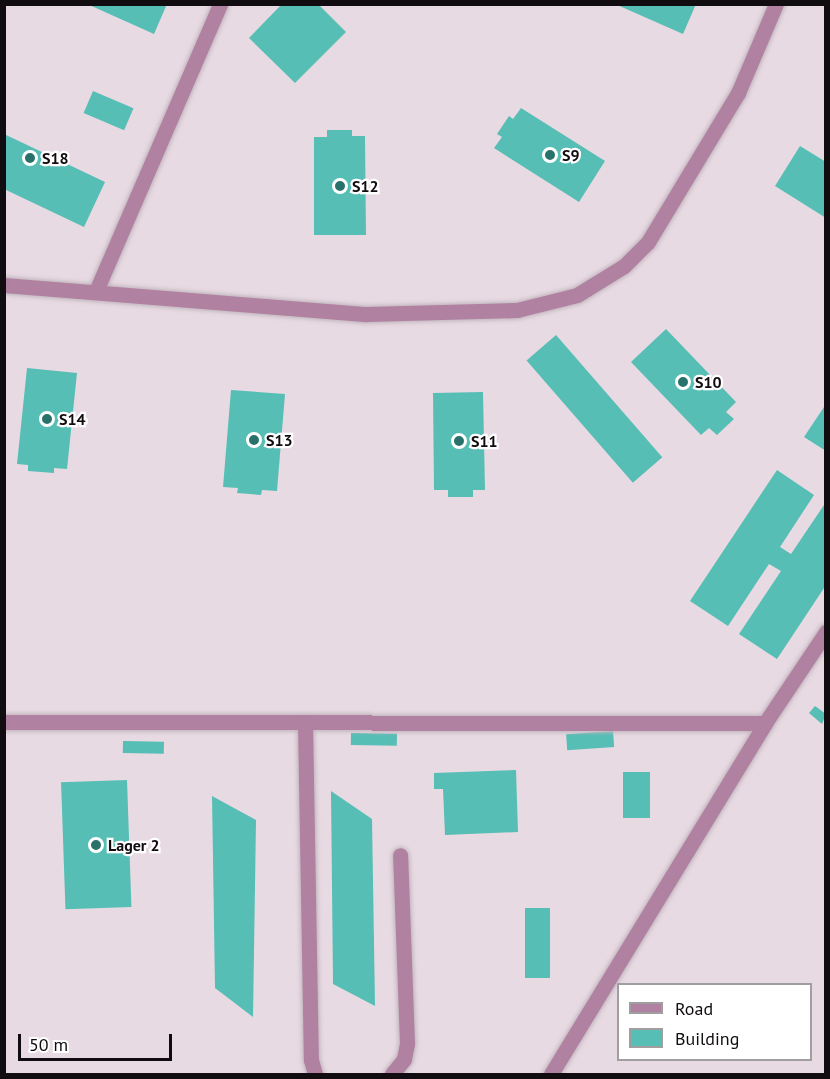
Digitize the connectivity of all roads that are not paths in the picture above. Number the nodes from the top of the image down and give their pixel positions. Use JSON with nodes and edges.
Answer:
{"nodes":[{"id":1,"x":220,"y":4,"type":"edge"},
{"id":2,"x":776,"y":4,"type":"edge"},
{"id":3,"x":4,"y":285,"type":"edge"},
{"id":4,"x":96,"y":291,"type":"junction"},
{"id":5,"x":825,"y":632,"type":"edge"},
{"id":6,"x":4,"y":722,"type":"edge"},
{"id":7,"x":305,"y":722,"type":"junction"},
{"id":8,"x":765,"y":723,"type":"junction"},
{"id":9,"x":400,"y":855,"type":"dead end"},
{"id":10,"x":315,"y":1074,"type":"edge"},
{"id":11,"x":393,"y":1074,"type":"edge"},
{"id":12,"x":551,"y":1074,"type":"edge"}],
"edges":[{"from":1,"to":4,"type":"lane"},
{"from":2,"to":4,"type":"lane"},
{"from":3,"to":4,"type":"lane"},
{"from":5,"to":8,"type":"lane"},
{"from":6,"to":7,"type":"lane"},
{"from":7,"to":8,"type":"lane"},
{"from":7,"to":10,"type":"lane"},
{"from":8,"to":12,"type":"lane"},
{"from":9,"to":11,"type":"lane"}]}
